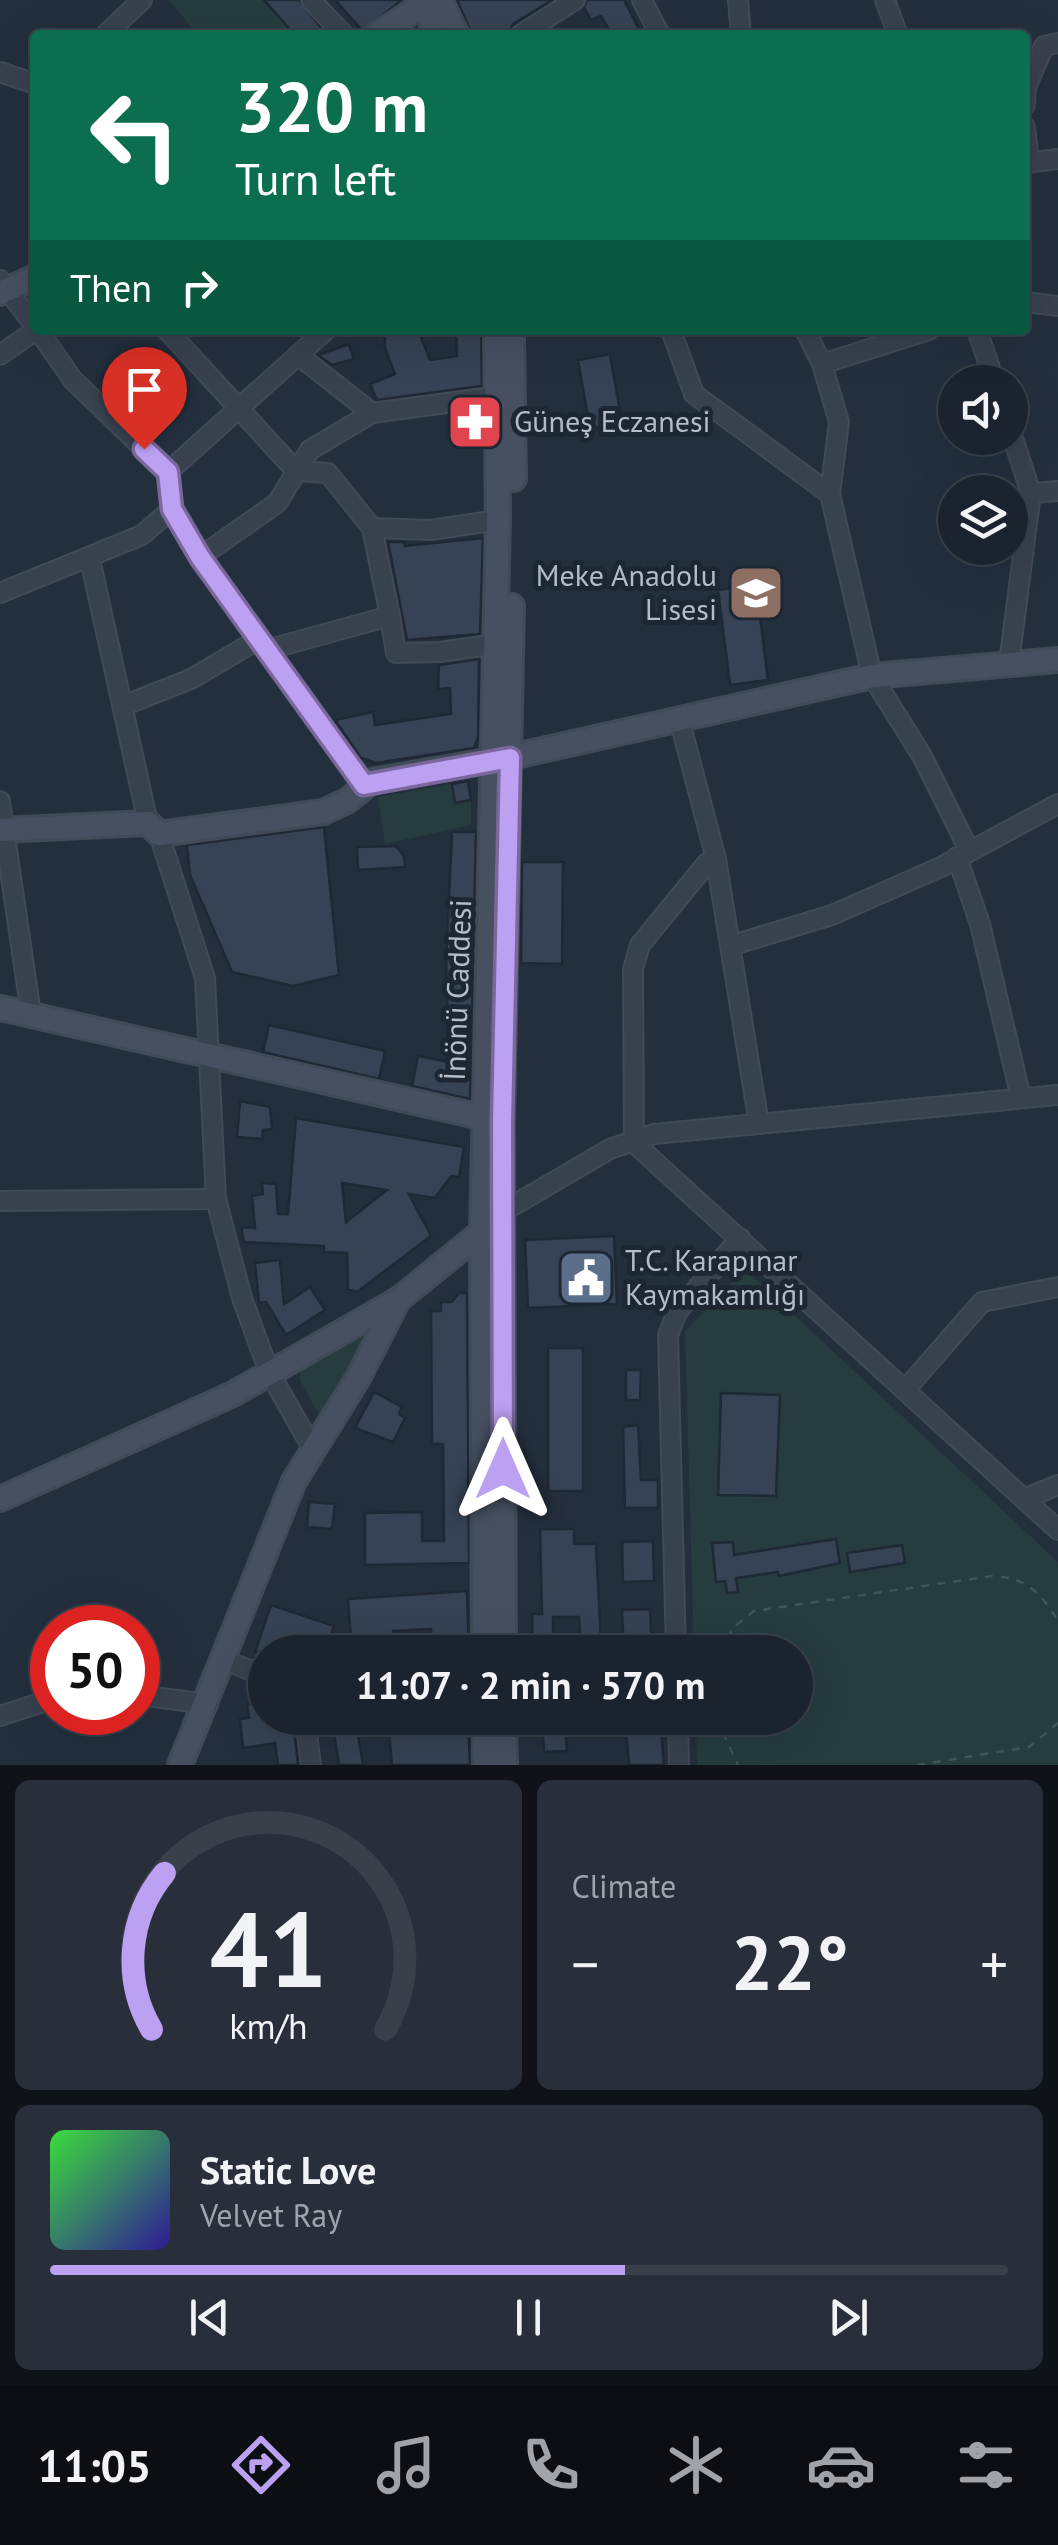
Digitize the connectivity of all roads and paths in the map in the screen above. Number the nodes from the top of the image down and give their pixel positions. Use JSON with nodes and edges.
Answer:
{"nodes":[{"id":1,"x":142,"y":0,"type":"edge"},
{"id":2,"x":311,"y":0,"type":"edge"},
{"id":3,"x":575,"y":0,"type":"edge"},
{"id":4,"x":642,"y":0,"type":"edge"},
{"id":5,"x":738,"y":0,"type":"edge"},
{"id":6,"x":885,"y":0,"type":"edge"},
{"id":7,"x":428,"y":2,"type":"edge"},
{"id":8,"x":110,"y":30,"type":"edge"},
{"id":9,"x":339,"y":30,"type":"edge"},
{"id":10,"x":385,"y":30,"type":"edge"},
{"id":11,"x":436,"y":30,"type":"edge"},
{"id":12,"x":453,"y":30,"type":"edge"},
{"id":13,"x":528,"y":30,"type":"edge"},
{"id":14,"x":657,"y":30,"type":"edge"},
{"id":15,"x":741,"y":30,"type":"edge"},
{"id":16,"x":896,"y":30,"type":"edge"},
{"id":17,"x":1058,"y":42,"type":"edge"},
{"id":18,"x":0,"y":72,"type":"edge"},
{"id":19,"x":1030,"y":78,"type":"edge"},
{"id":20,"x":30,"y":82,"type":"edge"},
{"id":21,"x":1058,"y":159,"type":"edge"},
{"id":22,"x":1030,"y":162,"type":"edge"},
{"id":23,"x":30,"y":279,"type":"edge"},
{"id":24,"x":4,"y":288,"type":"edge"},
{"id":25,"x":1030,"y":303,"type":"edge"},
{"id":26,"x":1058,"y":306,"type":"edge"},
{"id":27,"x":30,"y":321,"type":"edge"},
{"id":28,"x":30,"y":333,"type":"edge"},
{"id":29,"x":40,"y":335,"type":"edge"},
{"id":30,"x":171,"y":335,"type":"edge"},
{"id":31,"x":321,"y":335,"type":"edge"},
{"id":32,"x":496,"y":335,"type":"edge"},
{"id":33,"x":512,"y":335,"type":"edge"},
{"id":34,"x":674,"y":335,"type":"edge"},
{"id":35,"x":808,"y":335,"type":"edge"},
{"id":36,"x":913,"y":335,"type":"edge"},
{"id":37,"x":979,"y":335,"type":"edge"},
{"id":38,"x":0,"y":355,"type":"edge"},
{"id":39,"x":298,"y":356,"type":"junction"},
{"id":40,"x":822,"y":364,"type":"junction"},
{"id":41,"x":988,"y":365,"type":"edge"},
{"id":42,"x":499,"y":396,"type":"junction"},
{"id":43,"x":236,"y":409,"type":"junction"},
{"id":44,"x":372,"y":413,"type":"junction"},
{"id":45,"x":1018,"y":455,"type":"edge"},
{"id":46,"x":296,"y":471,"type":"junction"},
{"id":47,"x":168,"y":472,"type":"junction"},
{"id":48,"x":1058,"y":491,"type":"edge"},
{"id":49,"x":1031,"y":493,"type":"junction"},
{"id":50,"x":830,"y":494,"type":"junction"},
{"id":51,"x":172,"y":509,"type":"junction"},
{"id":52,"x":498,"y":520,"type":"junction"},
{"id":53,"x":372,"y":528,"type":"junction"},
{"id":54,"x":200,"y":557,"type":"junction"},
{"id":55,"x":90,"y":558,"type":"junction"},
{"id":56,"x":0,"y":593,"type":"edge"},
{"id":57,"x":390,"y":616,"type":"junction"},
{"id":58,"x":496,"y":644,"type":"junction"},
{"id":59,"x":262,"y":645,"type":"junction"},
{"id":60,"x":1058,"y":660,"type":"edge"},
{"id":61,"x":1009,"y":663,"type":"junction"},
{"id":62,"x":872,"y":676,"type":"junction"},
{"id":63,"x":125,"y":706,"type":"junction"},
{"id":64,"x":680,"y":722,"type":"junction"},
{"id":65,"x":502,"y":759,"type":"junction"},
{"id":66,"x":364,"y":785,"type":"junction"},
{"id":67,"x":0,"y":801,"type":"edge"},
{"id":68,"x":1058,"y":804,"type":"edge"},
{"id":69,"x":154,"y":828,"type":"junction"},
{"id":70,"x":2,"y":830,"type":"edge"},
{"id":71,"x":963,"y":853,"type":"junction"},
{"id":72,"x":716,"y":860,"type":"junction"},
{"id":73,"x":733,"y":944,"type":"junction"},
{"id":74,"x":0,"y":1008,"type":"edge"},
{"id":75,"x":30,"y":1014,"type":"junction"},
{"id":76,"x":206,"y":1052,"type":"junction"},
{"id":77,"x":1058,"y":1095,"type":"edge"},
{"id":78,"x":1021,"y":1098,"type":"junction"},
{"id":79,"x":494,"y":1120,"type":"junction"},
{"id":80,"x":759,"y":1124,"type":"junction"},
{"id":81,"x":634,"y":1142,"type":"junction"},
{"id":82,"x":216,"y":1199,"type":"junction"},
{"id":83,"x":0,"y":1201,"type":"edge"},
{"id":84,"x":502,"y":1212,"type":"junction"},
{"id":85,"x":482,"y":1233,"type":"junction"},
{"id":86,"x":740,"y":1238,"type":"junction"},
{"id":87,"x":1058,"y":1287,"type":"edge"},
{"id":88,"x":398,"y":1300,"type":"junction"},
{"id":89,"x":269,"y":1372,"type":"junction"},
{"id":90,"x":905,"y":1390,"type":"junction"},
{"id":91,"x":314,"y":1452,"type":"junction"},
{"id":92,"x":1058,"y":1485,"type":"edge"},
{"id":93,"x":0,"y":1499,"type":"edge"},
{"id":94,"x":1024,"y":1499,"type":"junction"},
{"id":95,"x":1058,"y":1530,"type":"edge"},
{"id":96,"x":1058,"y":1621,"type":"edge"},
{"id":97,"x":484,"y":1635,"type":"edge"},
{"id":98,"x":504,"y":1635,"type":"edge"},
{"id":99,"x":676,"y":1635,"type":"edge"},
{"id":100,"x":729,"y":1635,"type":"edge"},
{"id":101,"x":224,"y":1660,"type":"junction"},
{"id":102,"x":248,"y":1669,"type":"edge"},
{"id":103,"x":160,"y":1698,"type":"edge"},
{"id":104,"x":208,"y":1704,"type":"junction"},
{"id":105,"x":30,"y":1706,"type":"edge"},
{"id":106,"x":0,"y":1716,"type":"edge"},
{"id":107,"x":1058,"y":1723,"type":"edge"},
{"id":108,"x":307,"y":1735,"type":"edge"},
{"id":109,"x":485,"y":1735,"type":"edge"},
{"id":110,"x":504,"y":1735,"type":"edge"},
{"id":111,"x":678,"y":1735,"type":"edge"},
{"id":112,"x":724,"y":1735,"type":"edge"},
{"id":113,"x":180,"y":1765,"type":"edge"},
{"id":114,"x":311,"y":1765,"type":"edge"},
{"id":115,"x":485,"y":1765,"type":"edge"},
{"id":116,"x":505,"y":1765,"type":"edge"},
{"id":117,"x":679,"y":1765,"type":"edge"},
{"id":118,"x":738,"y":1765,"type":"edge"},
{"id":119,"x":917,"y":1765,"type":"edge"}],
"edges":[{"from":1,"to":8,"type":"street"},
{"from":2,"to":9,"type":"street"},
{"from":3,"to":13,"type":"street"},
{"from":4,"to":14,"type":"street"},
{"from":5,"to":15,"type":"street"},
{"from":6,"to":16,"type":"street"},
{"from":7,"to":10,"type":"main road"},
{"from":7,"to":11,"type":"main road"},
{"from":7,"to":12,"type":"main road"},
{"from":17,"to":19,"type":"street"},
{"from":18,"to":20,"type":"street"},
{"from":21,"to":22,"type":"street"},
{"from":23,"to":24,"type":"main road"},
{"from":24,"to":27,"type":"street"},
{"from":25,"to":26,"type":"street"},
{"from":28,"to":38,"type":"street"},
{"from":29,"to":47,"type":"street"},
{"from":30,"to":43,"type":"street"},
{"from":31,"to":39,"type":"street"},
{"from":32,"to":42,"type":"main road","name":"İnönü Caddesi"},
{"from":33,"to":65,"type":"main road","name":"İnönü Caddesi"},
{"from":34,"to":50,"type":"street"},
{"from":35,"to":40,"type":"street"},
{"from":36,"to":40,"type":"street"},
{"from":37,"to":41,"type":"street"},
{"from":39,"to":43,"type":"street"},
{"from":39,"to":44,"type":"street"},
{"from":40,"to":50,"type":"street"},
{"from":42,"to":44,"type":"street"},
{"from":42,"to":52,"type":"main road","name":"İnönü Caddesi"},
{"from":43,"to":46,"type":"street"},
{"from":43,"to":47,"type":"street"},
{"from":44,"to":46,"type":"street"},
{"from":45,"to":49,"type":"street"},
{"from":46,"to":53,"type":"street"},
{"from":46,"to":54,"type":"street"},
{"from":47,"to":51,"type":"street"},
{"from":48,"to":49,"type":"street"},
{"from":49,"to":61,"type":"street"},
{"from":50,"to":62,"type":"street"},
{"from":51,"to":54,"type":"street"},
{"from":51,"to":55,"type":"street"},
{"from":52,"to":53,"type":"street"},
{"from":52,"to":58,"type":"main road","name":"İnönü Caddesi"},
{"from":53,"to":57,"type":"street"},
{"from":54,"to":59,"type":"street"},
{"from":55,"to":56,"type":"street"},
{"from":55,"to":63,"type":"street"},
{"from":57,"to":58,"type":"street"},
{"from":57,"to":59,"type":"street"},
{"from":58,"to":65,"type":"main road","name":"İnönü Caddesi"},
{"from":59,"to":63,"type":"street"},
{"from":59,"to":66,"type":"street"},
{"from":60,"to":61,"type":"main road"},
{"from":61,"to":62,"type":"main road"},
{"from":62,"to":64,"type":"main road"},
{"from":62,"to":71,"type":"street"},
{"from":63,"to":69,"type":"street"},
{"from":64,"to":65,"type":"main road"},
{"from":64,"to":72,"type":"street"},
{"from":65,"to":66,"type":"main road"},
{"from":65,"to":79,"type":"main road","name":"İnönü Caddesi"},
{"from":66,"to":69,"type":"main road"},
{"from":67,"to":70,"type":"street"},
{"from":68,"to":71,"type":"street"},
{"from":69,"to":70,"type":"main road"},
{"from":69,"to":76,"type":"street"},
{"from":70,"to":75,"type":"street"},
{"from":71,"to":73,"type":"street"},
{"from":71,"to":78,"type":"street"},
{"from":72,"to":73,"type":"street"},
{"from":72,"to":81,"type":"street"},
{"from":73,"to":80,"type":"street"},
{"from":74,"to":75,"type":"main road"},
{"from":75,"to":76,"type":"main road"},
{"from":76,"to":79,"type":"main road"},
{"from":76,"to":82,"type":"street"},
{"from":77,"to":78,"type":"street"},
{"from":78,"to":80,"type":"street"},
{"from":79,"to":84,"type":"main road","name":"İnönü Caddesi"},
{"from":79,"to":85,"type":"main road","name":"İnönü Caddesi"},
{"from":80,"to":81,"type":"street"},
{"from":81,"to":84,"type":"street"},
{"from":81,"to":86,"type":"street"},
{"from":82,"to":83,"type":"street"},
{"from":82,"to":89,"type":"street"},
{"from":84,"to":85,"type":"main road"},
{"from":84,"to":98,"type":"main road","name":"İnönü Caddesi"},
{"from":85,"to":88,"type":"main road"},
{"from":85,"to":97,"type":"main road","name":"İnönü Caddesi"},
{"from":86,"to":90,"type":"street"},
{"from":86,"to":99,"type":"street"},
{"from":87,"to":90,"type":"street"},
{"from":88,"to":89,"type":"main road"},
{"from":88,"to":91,"type":"main road"},
{"from":89,"to":91,"type":"street"},
{"from":89,"to":93,"type":"main road"},
{"from":90,"to":94,"type":"street"},
{"from":91,"to":101,"type":"main road"},
{"from":92,"to":94,"type":"street"},
{"from":94,"to":95,"type":"street"},
{"from":96,"to":100,"type":"path"},
{"from":101,"to":102,"type":"street"},
{"from":101,"to":104,"type":"main road"},
{"from":103,"to":104,"type":"street"},
{"from":104,"to":113,"type":"main road"},
{"from":105,"to":106,"type":"street"},
{"from":107,"to":119,"type":"path"},
{"from":108,"to":114,"type":"street"},
{"from":109,"to":115,"type":"main road"},
{"from":110,"to":116,"type":"main road"},
{"from":111,"to":117,"type":"street"},
{"from":112,"to":118,"type":"path"}]}
